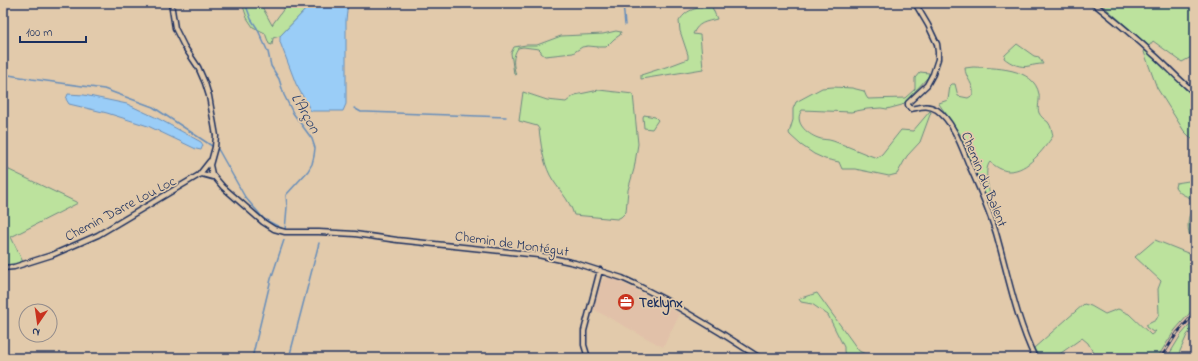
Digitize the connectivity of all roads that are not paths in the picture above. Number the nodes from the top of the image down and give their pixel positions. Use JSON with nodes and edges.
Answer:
{"nodes":[{"id":1,"x":171,"y":3,"type":"edge"},
{"id":2,"x":915,"y":3,"type":"edge"},
{"id":3,"x":1093,"y":3,"type":"edge"},
{"id":4,"x":1195,"y":93,"type":"edge"},
{"id":5,"x":211,"y":160,"type":"junction"},
{"id":6,"x":199,"y":176,"type":"junction"},
{"id":7,"x":214,"y":178,"type":"junction"},
{"id":8,"x":3,"y":268,"type":"edge"},
{"id":9,"x":600,"y":270,"type":"junction"},
{"id":10,"x":588,"y":358,"type":"edge"},
{"id":11,"x":760,"y":358,"type":"edge"},
{"id":12,"x":1035,"y":358,"type":"edge"}],
"edges":[{"from":1,"to":5,"type":"street"},
{"from":2,"to":12,"type":"street","name":"Chemin du Balent"},
{"from":3,"to":4,"type":"street"},
{"from":5,"to":6,"type":"street","name":"Chemin Darre Lou Loc"},
{"from":5,"to":7,"type":"street"},
{"from":6,"to":7,"type":"street"},
{"from":6,"to":8,"type":"street","name":"Chemin Darre Lou Loc"},
{"from":7,"to":9,"type":"street","name":"Chemin de Montégut"},
{"from":9,"to":10,"type":"street"},
{"from":9,"to":11,"type":"street","name":"Chemin de Montégut"}]}
